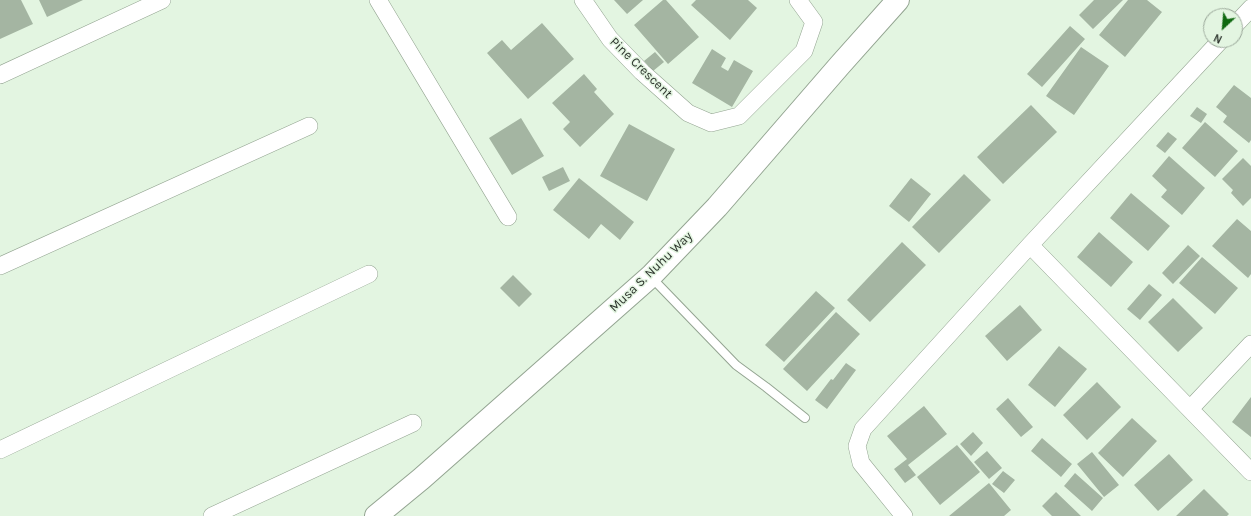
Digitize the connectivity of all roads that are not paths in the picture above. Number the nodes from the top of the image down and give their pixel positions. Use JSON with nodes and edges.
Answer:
{"nodes":[{"id":1,"x":162,"y":0,"type":"edge"},
{"id":2,"x":378,"y":0,"type":"edge"},
{"id":3,"x":583,"y":0,"type":"edge"},
{"id":4,"x":798,"y":0,"type":"edge"},
{"id":5,"x":898,"y":0,"type":"edge"},
{"id":6,"x":1251,"y":8,"type":"edge"},
{"id":7,"x":1243,"y":16,"type":"edge"},
{"id":8,"x":1214,"y":48,"type":"edge"},
{"id":9,"x":0,"y":75,"type":"edge"},
{"id":10,"x":309,"y":126,"type":"dead end"},
{"id":11,"x":508,"y":217,"type":"dead end"},
{"id":12,"x":1030,"y":245,"type":"junction"},
{"id":13,"x":0,"y":266,"type":"edge"},
{"id":14,"x":369,"y":274,"type":"dead end"},
{"id":15,"x":651,"y":276,"type":"junction"},
{"id":16,"x":1251,"y":344,"type":"edge"},
{"id":17,"x":1190,"y":410,"type":"junction"},
{"id":18,"x":805,"y":418,"type":"dead end"},
{"id":19,"x":413,"y":423,"type":"dead end"},
{"id":20,"x":0,"y":450,"type":"edge"},
{"id":21,"x":1251,"y":472,"type":"edge"},
{"id":22,"x":212,"y":516,"type":"edge"},
{"id":23,"x":376,"y":516,"type":"edge"},
{"id":24,"x":904,"y":516,"type":"edge"}],
"edges":[{"from":1,"to":9,"type":"street"},
{"from":2,"to":11,"type":"street"},
{"from":3,"to":4,"type":"street","name":"Pine Crescent"},
{"from":5,"to":15,"type":"street","name":"Musa S. Nuhu Way"},
{"from":6,"to":7,"type":"street"},
{"from":8,"to":12,"type":"street"},
{"from":10,"to":13,"type":"street"},
{"from":12,"to":17,"type":"street"},
{"from":12,"to":24,"type":"street"},
{"from":14,"to":20,"type":"street"},
{"from":15,"to":18,"type":"lane"},
{"from":15,"to":23,"type":"street","name":"Musa S. Nuhu Way"},
{"from":16,"to":17,"type":"street"},
{"from":17,"to":21,"type":"street"},
{"from":19,"to":22,"type":"street"}]}
